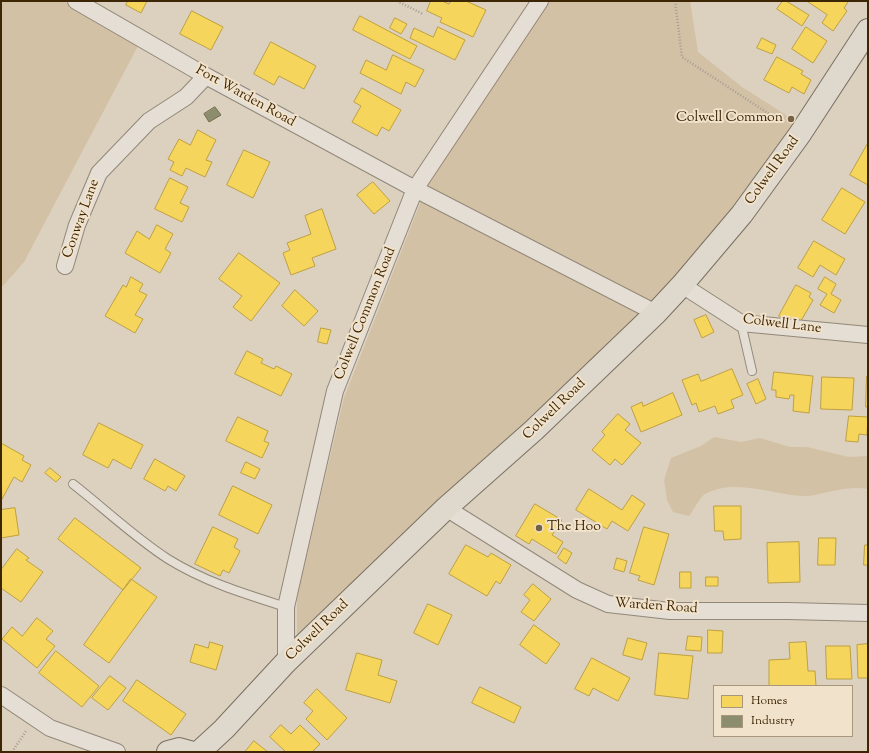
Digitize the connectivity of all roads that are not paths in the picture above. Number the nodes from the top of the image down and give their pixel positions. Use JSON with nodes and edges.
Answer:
{"nodes":[{"id":1,"x":540,"y":1,"type":"edge"},
{"id":2,"x":84,"y":3,"type":"edge"},
{"id":3,"x":868,"y":30,"type":"edge"},
{"id":4,"x":206,"y":76,"type":"junction"},
{"id":5,"x":416,"y":189,"type":"junction"},
{"id":6,"x":65,"y":266,"type":"dead end"},
{"id":7,"x":682,"y":285,"type":"junction"},
{"id":8,"x":656,"y":313,"type":"junction"},
{"id":9,"x":741,"y":322,"type":"junction"},
{"id":10,"x":868,"y":335,"type":"edge"},
{"id":11,"x":752,"y":371,"type":"dead end"},
{"id":12,"x":73,"y":484,"type":"dead end"},
{"id":13,"x":446,"y":508,"type":"junction"},
{"id":14,"x":286,"y":607,"type":"junction"},
{"id":15,"x":868,"y":612,"type":"edge"},
{"id":16,"x":286,"y":662,"type":"junction"},
{"id":17,"x":1,"y":695,"type":"edge"},
{"id":18,"x":117,"y":752,"type":"edge"},
{"id":19,"x":168,"y":752,"type":"edge"},
{"id":20,"x":190,"y":752,"type":"edge"},
{"id":21,"x":199,"y":752,"type":"edge"}],
"edges":[{"from":1,"to":5,"type":"street","name":"Colwell Common Road"},
{"from":2,"to":4,"type":"street","name":"Fort Warden Road"},
{"from":3,"to":7,"type":"main road","name":"Colwell Road"},
{"from":4,"to":5,"type":"street","name":"Fort Warden Road"},
{"from":4,"to":6,"type":"street","name":"Conway Lane"},
{"from":5,"to":8,"type":"street","name":"Fort Warden Road"},
{"from":5,"to":14,"type":"street","name":"Colwell Common Road"},
{"from":7,"to":8,"type":"main road","name":"Colwell Road"},
{"from":7,"to":9,"type":"street","name":"Colwell Lane"},
{"from":8,"to":13,"type":"main road","name":"Colwell Road"},
{"from":9,"to":10,"type":"street","name":"Colwell Lane"},
{"from":9,"to":11,"type":"lane"},
{"from":12,"to":14,"type":"lane"},
{"from":13,"to":15,"type":"street","name":"Warden Road"},
{"from":13,"to":16,"type":"main road","name":"Colwell Road"},
{"from":14,"to":16,"type":"street","name":"Colwell Common Road"},
{"from":16,"to":21,"type":"main road","name":"Colwell Road"},
{"from":17,"to":18,"type":"street"},
{"from":19,"to":20,"type":"main road"}]}
